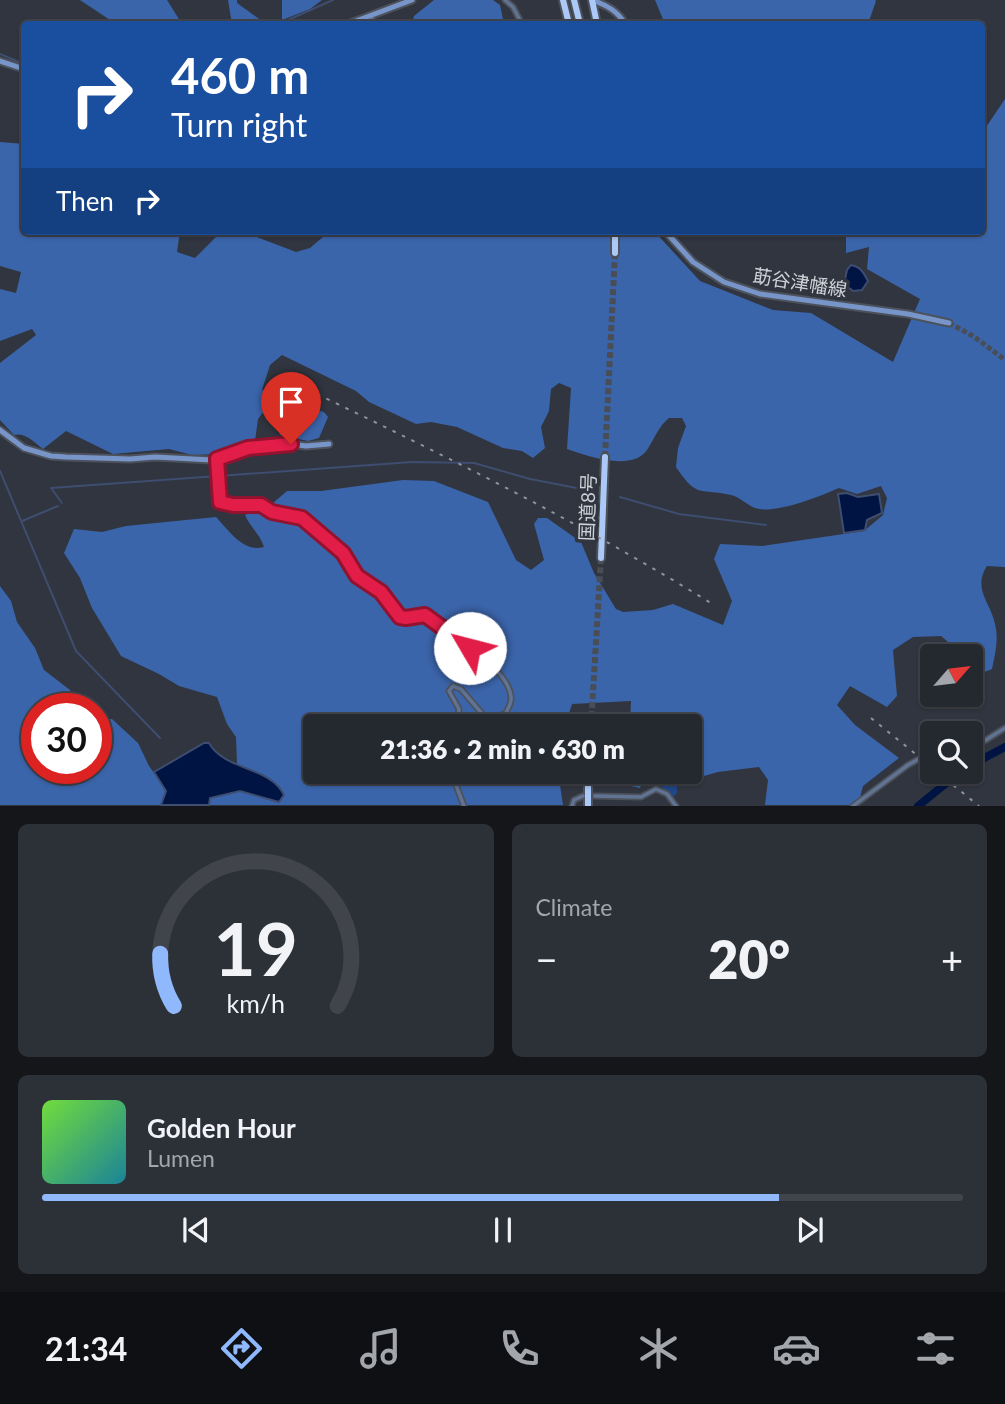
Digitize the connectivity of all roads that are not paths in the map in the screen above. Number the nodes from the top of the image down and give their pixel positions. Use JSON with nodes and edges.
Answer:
{"nodes":[{"id":1,"x":412,"y":0,"type":"edge"},
{"id":2,"x":505,"y":0,"type":"edge"},
{"id":3,"x":563,"y":0,"type":"edge"},
{"id":4,"x":592,"y":0,"type":"edge"},
{"id":5,"x":575,"y":4,"type":"edge"},
{"id":6,"x":371,"y":16,"type":"junction"},
{"id":7,"x":357,"y":21,"type":"edge"},
{"id":8,"x":373,"y":21,"type":"edge"},
{"id":9,"x":520,"y":21,"type":"edge"},
{"id":10,"x":568,"y":21,"type":"edge"},
{"id":11,"x":579,"y":21,"type":"edge"},
{"id":12,"x":596,"y":21,"type":"edge"},
{"id":13,"x":623,"y":21,"type":"edge"},
{"id":14,"x":0,"y":61,"type":"edge"},
{"id":15,"x":21,"y":68,"type":"edge"},
{"id":16,"x":615,"y":235,"type":"edge"},
{"id":17,"x":669,"y":235,"type":"edge"},
{"id":18,"x":615,"y":253,"type":"tunnel mouth"},
{"id":19,"x":949,"y":323,"type":"tunnel mouth"},
{"id":20,"x":0,"y":430,"type":"edge"},
{"id":21,"x":329,"y":444,"type":"dead end"},
{"id":22,"x":605,"y":457,"type":"tunnel mouth"},
{"id":23,"x":217,"y":459,"type":"junction"},
{"id":24,"x":601,"y":558,"type":"tunnel mouth"},
{"id":25,"x":458,"y":714,"type":"edge"},
{"id":26,"x":482,"y":714,"type":"edge"},
{"id":27,"x":504,"y":714,"type":"edge"},
{"id":28,"x":1005,"y":727,"type":"edge"},
{"id":29,"x":983,"y":742,"type":"edge"},
{"id":30,"x":920,"y":760,"type":"edge"},
{"id":31,"x":456,"y":784,"type":"edge"},
{"id":32,"x":588,"y":784,"type":"edge"},
{"id":33,"x":583,"y":796,"type":"dead end"},
{"id":34,"x":596,"y":796,"type":"dead end"},
{"id":35,"x":464,"y":806,"type":"edge"},
{"id":36,"x":572,"y":806,"type":"edge"},
{"id":37,"x":588,"y":806,"type":"edge"},
{"id":38,"x":676,"y":806,"type":"edge"},
{"id":39,"x":853,"y":806,"type":"edge"}],
"edges":[{"from":1,"to":6,"type":"main road"},
{"from":2,"to":9,"type":"street"},
{"from":3,"to":10,"type":"highway"},
{"from":4,"to":12,"type":"highway"},
{"from":4,"to":13,"type":"main road"},
{"from":5,"to":11,"type":"highway"},
{"from":6,"to":7,"type":"main road"},
{"from":6,"to":8,"type":"street"},
{"from":14,"to":15,"type":"main road"},
{"from":16,"to":18,"type":"highway"},
{"from":17,"to":19,"type":"main road","name":"莇谷津幡線"},
{"from":20,"to":23,"type":"main road"},
{"from":21,"to":23,"type":"main road"},
{"from":22,"to":24,"type":"highway","name":"国道8号"},
{"from":23,"to":27,"type":"street"},
{"from":25,"to":26,"type":"street"},
{"from":28,"to":29,"type":"street"},
{"from":30,"to":39,"type":"street"},
{"from":31,"to":35,"type":"street"},
{"from":32,"to":37,"type":"highway"},
{"from":33,"to":36,"type":"street"},
{"from":34,"to":38,"type":"street"}]}
